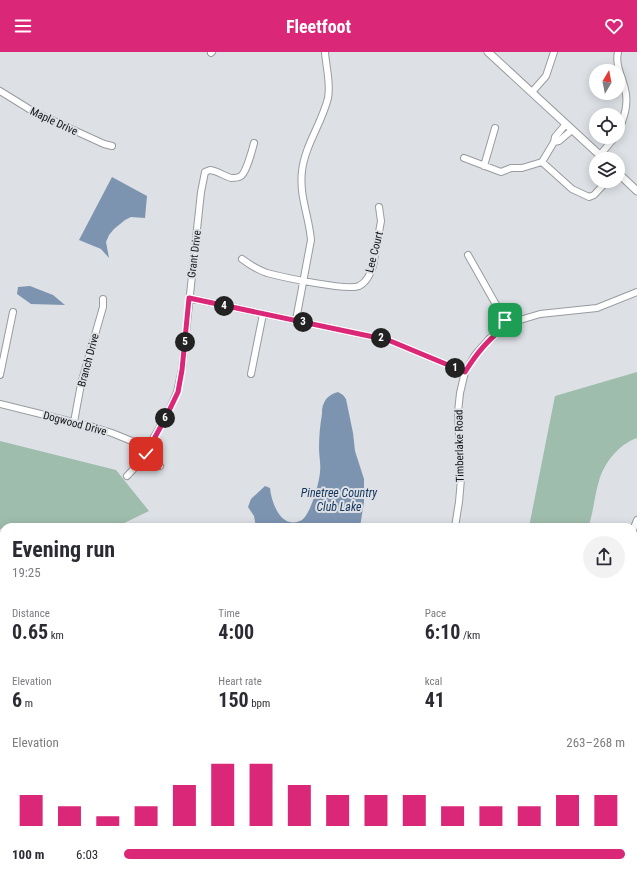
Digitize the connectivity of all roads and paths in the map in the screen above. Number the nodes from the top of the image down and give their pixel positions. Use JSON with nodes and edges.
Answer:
{"nodes":[{"id":1,"x":325,"y":52,"type":"edge"},
{"id":2,"x":488,"y":52,"type":"edge"},
{"id":3,"x":554,"y":52,"type":"edge"},
{"id":4,"x":618,"y":52,"type":"edge"},
{"id":5,"x":0,"y":91,"type":"edge"},
{"id":6,"x":532,"y":92,"type":"junction"},
{"id":7,"x":625,"y":111,"type":"edge"},
{"id":8,"x":566,"y":124,"type":"junction"},
{"id":9,"x":495,"y":128,"type":"dead end"},
{"id":10,"x":572,"y":130,"type":"junction"},
{"id":11,"x":554,"y":142,"type":"junction"},
{"id":12,"x":254,"y":143,"type":"dead end"},
{"id":13,"x":112,"y":146,"type":"dead end"},
{"id":14,"x":596,"y":152,"type":"edge"},
{"id":15,"x":464,"y":158,"type":"dead end"},
{"id":16,"x":542,"y":162,"type":"junction"},
{"id":17,"x":484,"y":166,"type":"junction"},
{"id":18,"x":625,"y":179,"type":"edge"},
{"id":19,"x":600,"y":188,"type":"edge"},
{"id":20,"x":637,"y":191,"type":"edge"},
{"id":21,"x":379,"y":207,"type":"dead end"},
{"id":22,"x":468,"y":255,"type":"dead end"},
{"id":23,"x":242,"y":259,"type":"dead end"},
{"id":24,"x":304,"y":280,"type":"junction"},
{"id":25,"x":637,"y":292,"type":"edge"},
{"id":26,"x":189,"y":298,"type":"junction"},
{"id":27,"x":103,"y":299,"type":"dead end"},
{"id":28,"x":13,"y":312,"type":"dead end"},
{"id":29,"x":263,"y":314,"type":"junction"},
{"id":30,"x":296,"y":320,"type":"junction"},
{"id":31,"x":508,"y":324,"type":"junction"},
{"id":32,"x":465,"y":372,"type":"junction"},
{"id":33,"x":251,"y":374,"type":"dead end"},
{"id":34,"x":0,"y":375,"type":"edge"},
{"id":35,"x":0,"y":404,"type":"edge"},
{"id":36,"x":74,"y":422,"type":"junction"},
{"id":37,"x":147,"y":449,"type":"junction"},
{"id":38,"x":160,"y":466,"type":"dead end"},
{"id":39,"x":127,"y":476,"type":"dead end"},
{"id":40,"x":456,"y":523,"type":"edge"}],
"edges":[{"from":1,"to":24,"type":"street"},
{"from":2,"to":6,"type":"street"},
{"from":3,"to":6,"type":"street"},
{"from":4,"to":7,"type":"street"},
{"from":5,"to":13,"type":"street","name":"Maple Drive"},
{"from":6,"to":8,"type":"street"},
{"from":8,"to":10,"type":"street"},
{"from":8,"to":11,"type":"street"},
{"from":9,"to":17,"type":"street"},
{"from":10,"to":11,"type":"street"},
{"from":10,"to":14,"type":"street"},
{"from":11,"to":16,"type":"street"},
{"from":12,"to":26,"type":"street","name":"Grant Drive"},
{"from":15,"to":17,"type":"street"},
{"from":16,"to":17,"type":"street"},
{"from":16,"to":19,"type":"street"},
{"from":18,"to":20,"type":"street"},
{"from":21,"to":24,"type":"street","name":"Lee Court"},
{"from":22,"to":31,"type":"street"},
{"from":23,"to":24,"type":"street","name":"Lee Court"},
{"from":24,"to":30,"type":"street"},
{"from":25,"to":31,"type":"street","name":"Timberlake Road"},
{"from":26,"to":29,"type":"street"},
{"from":26,"to":37,"type":"street","name":"Grant Drive"},
{"from":27,"to":36,"type":"street","name":"Branch Drive"},
{"from":28,"to":34,"type":"street"},
{"from":29,"to":30,"type":"street"},
{"from":29,"to":33,"type":"street"},
{"from":30,"to":32,"type":"street"},
{"from":31,"to":32,"type":"street","name":"Timberlake Road"},
{"from":32,"to":40,"type":"street","name":"Timberlake Road"},
{"from":35,"to":36,"type":"street","name":"Dogwood Drive"},
{"from":36,"to":37,"type":"street","name":"Dogwood Drive"},
{"from":37,"to":38,"type":"street","name":"Dogwood Drive"},
{"from":37,"to":39,"type":"street"}]}
